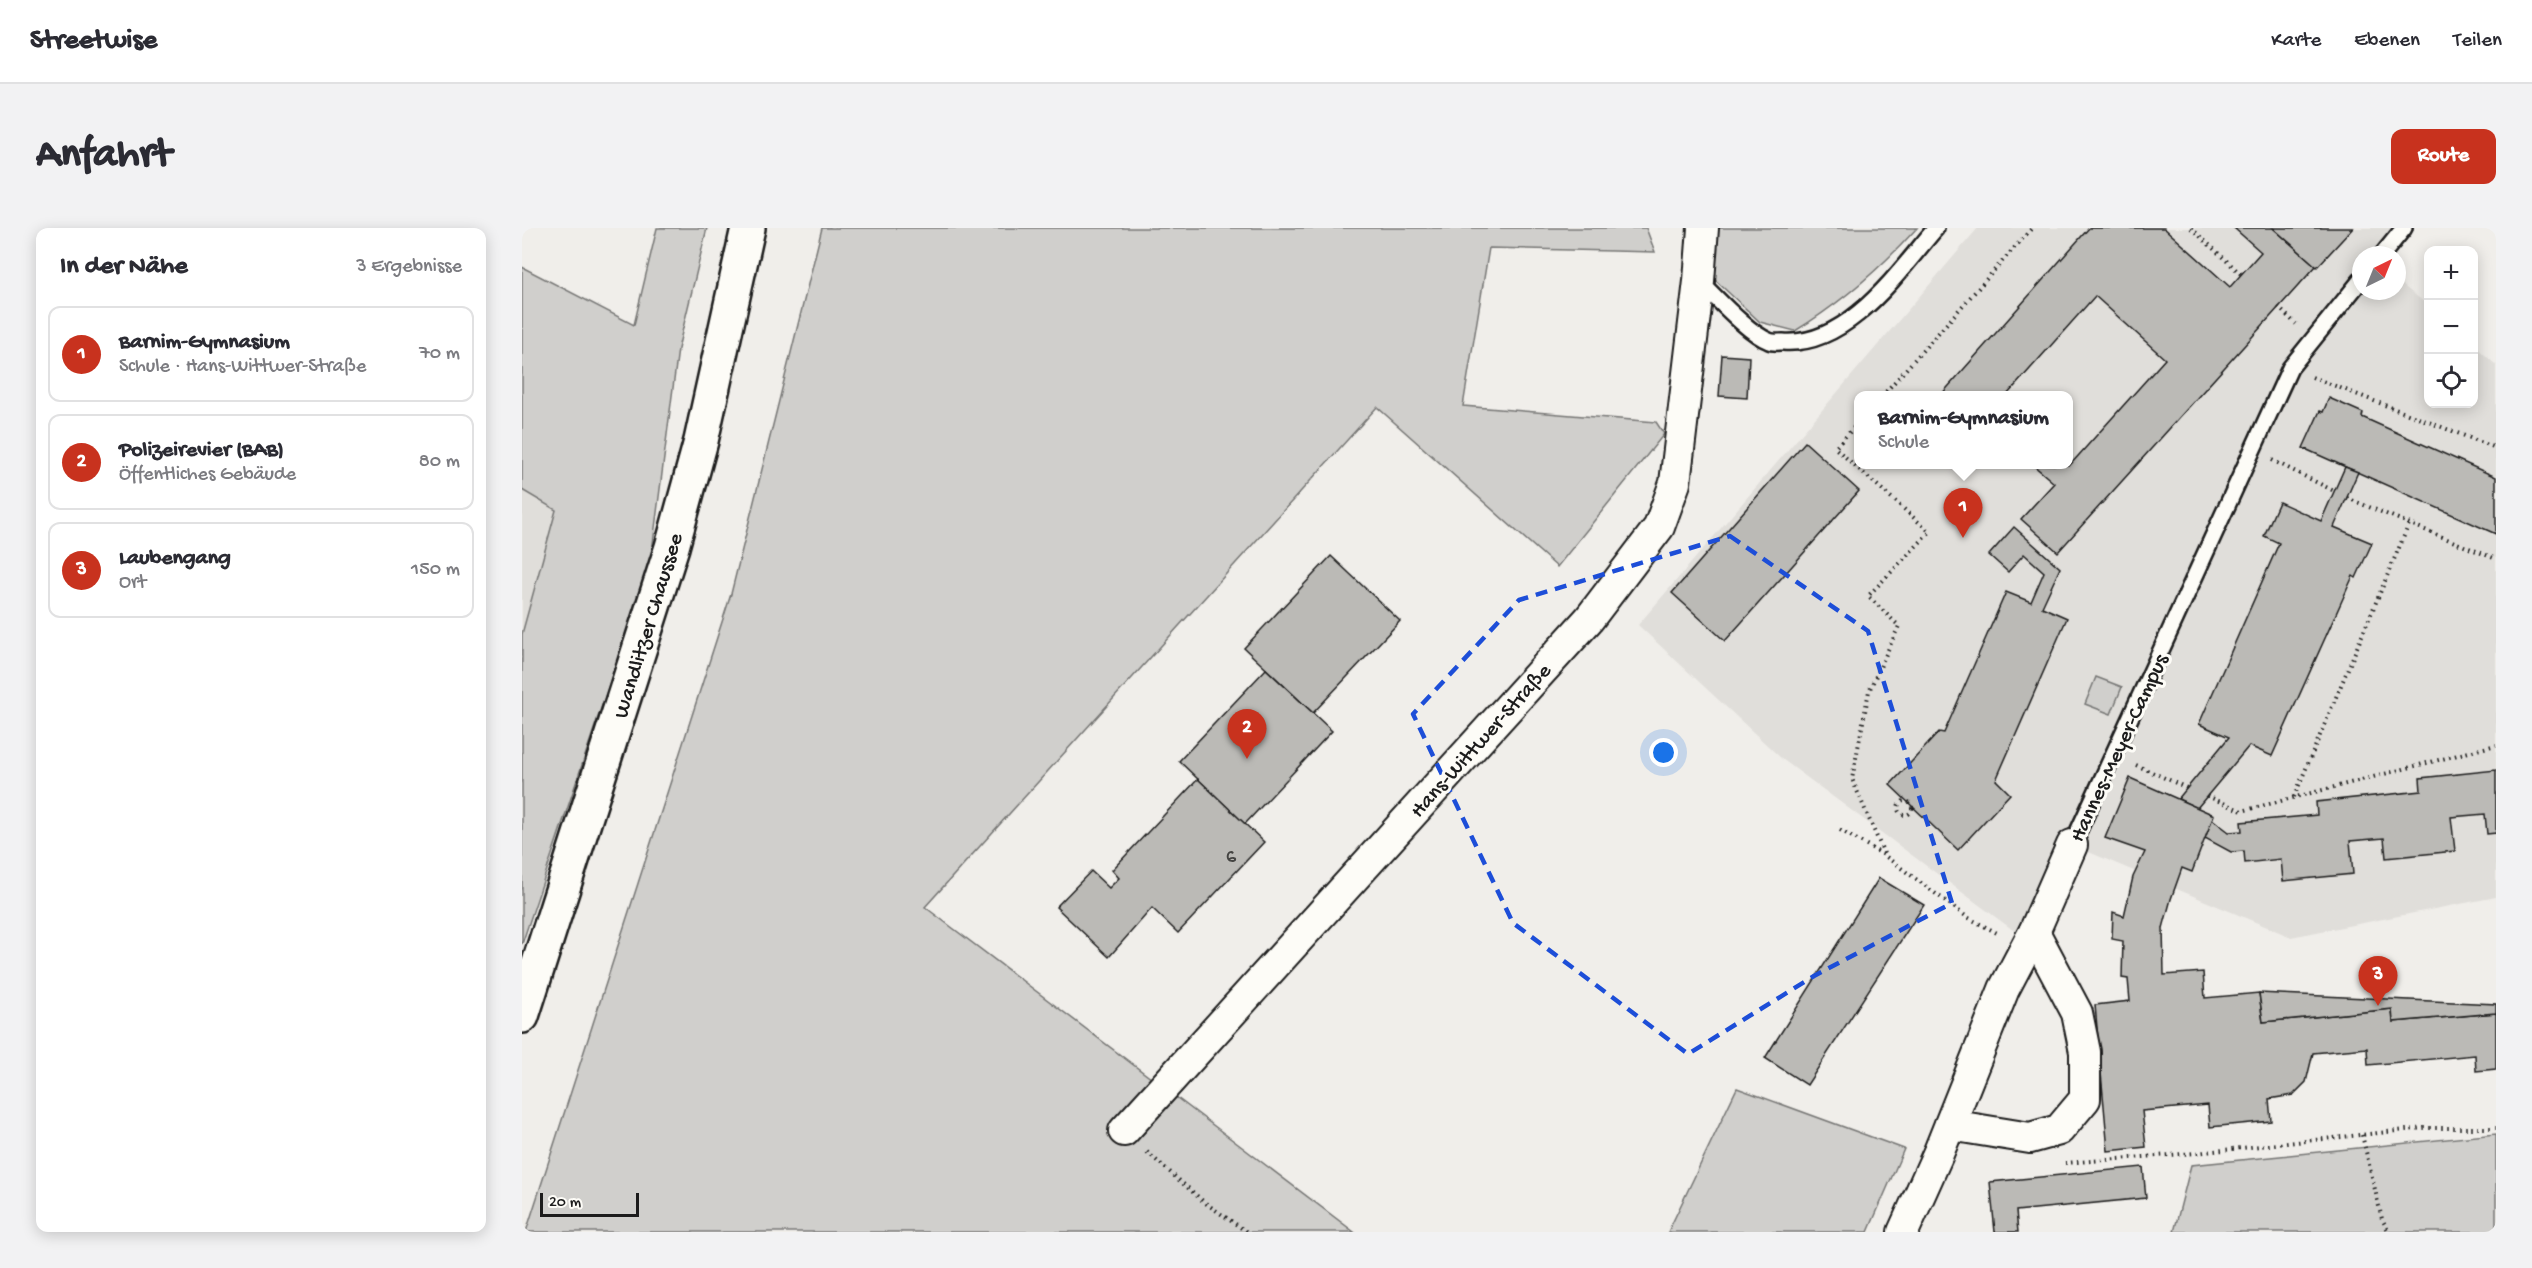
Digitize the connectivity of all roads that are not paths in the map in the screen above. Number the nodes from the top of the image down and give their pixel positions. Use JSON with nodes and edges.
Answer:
{"nodes":[{"id":1,"x":748,"y":228,"type":"edge"},
{"id":2,"x":1703,"y":228,"type":"edge"},
{"id":3,"x":1936,"y":228,"type":"edge"},
{"id":4,"x":2404,"y":228,"type":"edge"},
{"id":5,"x":2389,"y":246,"type":"edge"},
{"id":6,"x":1699,"y":281,"type":"junction"},
{"id":7,"x":2352,"y":291,"type":"edge"},
{"id":8,"x":2072,"y":845,"type":"joint"},
{"id":9,"x":2030,"y":940,"type":"junction"},
{"id":10,"x":522,"y":1016,"type":"edge"},
{"id":11,"x":1950,"y":1125,"type":"junction"},
{"id":12,"x":1124,"y":1131,"type":"road end"},
{"id":13,"x":1903,"y":1232,"type":"edge"}],
"edges":[{"from":1,"to":10,"type":"main road","name":"Wandlitzer Chaussee"},
{"from":2,"to":6,"type":"street","name":"Hans-Wittwer-Straße"},
{"from":3,"to":6,"type":"lane"},
{"from":4,"to":5,"type":"lane"},
{"from":6,"to":12,"type":"street","name":"Hans-Wittwer-Straße"},
{"from":7,"to":8,"type":"lane","name":"Hannes-Meyer-Campus"},
{"from":8,"to":9,"type":"street","name":"Hannes-Meyer-Campus"},
{"from":9,"to":11,"type":"street","name":"Hannes-Meyer-Campus"},
{"from":9,"to":11,"type":"street"},
{"from":11,"to":13,"type":"street","name":"Hannes-Meyer-Campus"}]}
